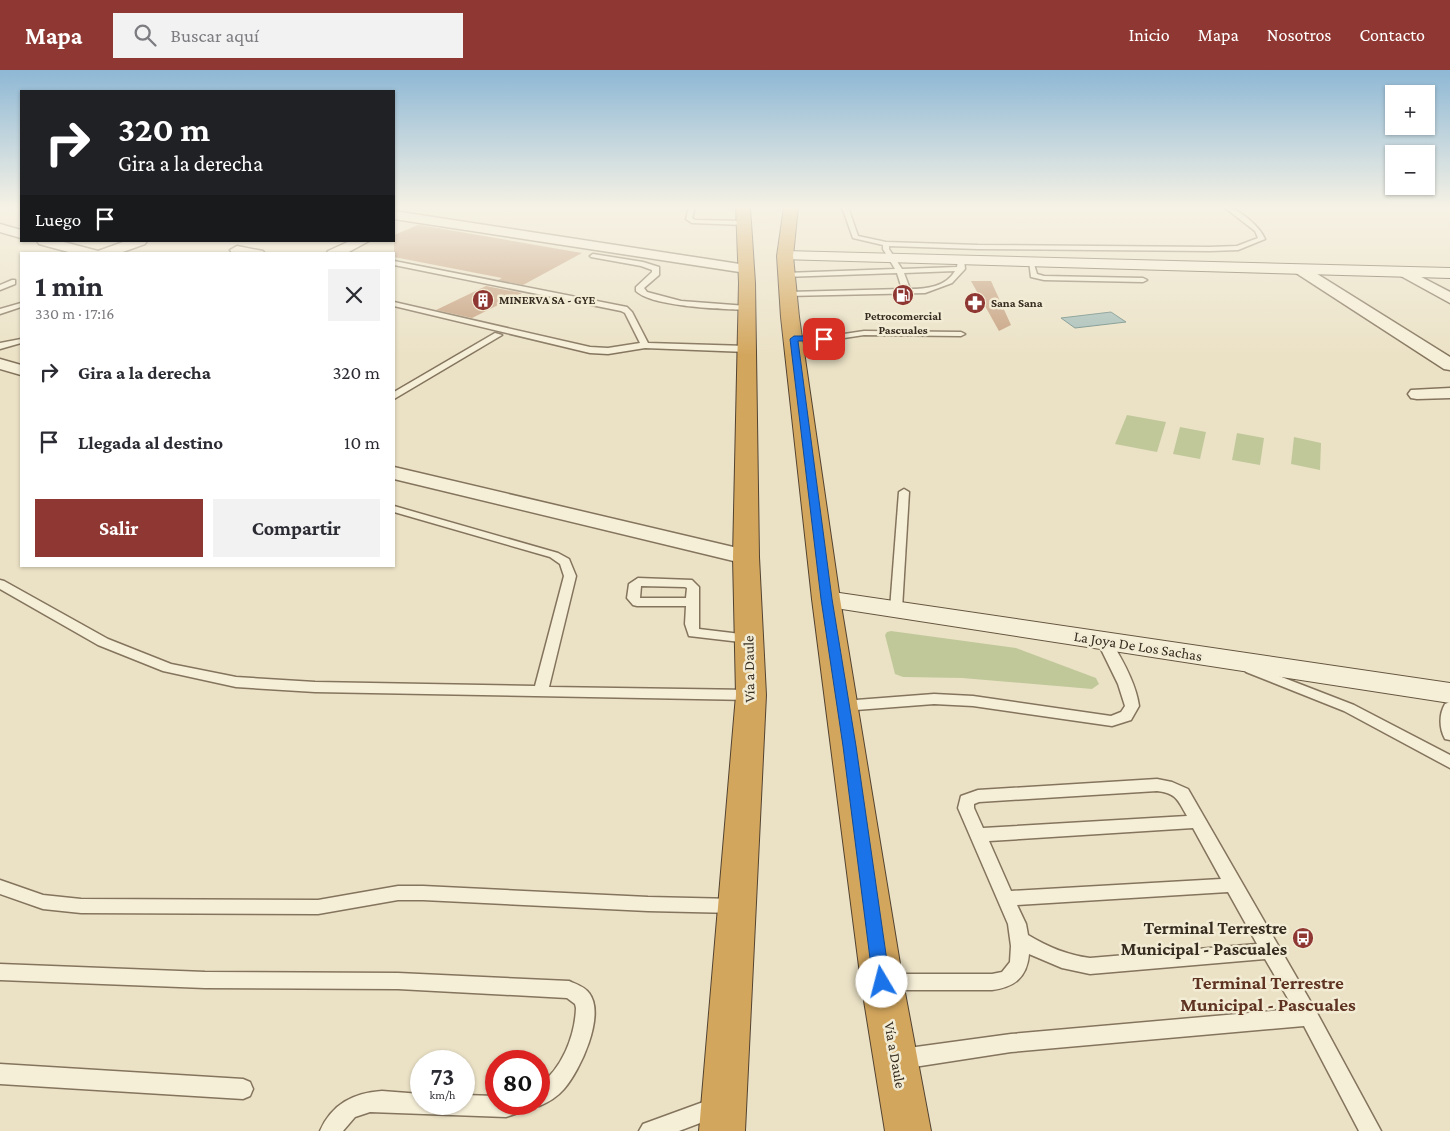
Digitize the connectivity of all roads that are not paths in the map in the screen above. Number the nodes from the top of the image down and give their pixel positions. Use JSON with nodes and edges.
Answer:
{"nodes":[{"id":1,"x":597,"y":257,"type":"edge"},
{"id":2,"x":664,"y":257,"type":"edge"},
{"id":3,"x":745,"y":257,"type":"edge"},
{"id":4,"x":788,"y":257,"type":"edge"},
{"id":5,"x":892,"y":257,"type":"junction"},
{"id":6,"x":1031,"y":262,"type":"junction"},
{"id":7,"x":395,"y":263,"type":"edge"},
{"id":8,"x":961,"y":265,"type":"junction"},
{"id":9,"x":746,"y":269,"type":"junction"},
{"id":10,"x":1300,"y":270,"type":"junction"},
{"id":11,"x":1404,"y":272,"type":"junction"},
{"id":12,"x":1450,"y":273,"type":"edge"},
{"id":13,"x":787,"y":275,"type":"junction"},
{"id":14,"x":0,"y":277,"type":"edge"},
{"id":15,"x":1143,"y":280,"type":"dead end"},
{"id":16,"x":0,"y":288,"type":"edge"},
{"id":17,"x":906,"y":292,"type":"junction"},
{"id":18,"x":1450,"y":298,"type":"edge"},
{"id":19,"x":395,"y":304,"type":"edge"},
{"id":20,"x":20,"y":305,"type":"edge"},
{"id":21,"x":747,"y":308,"type":"junction"},
{"id":22,"x":0,"y":312,"type":"edge"},
{"id":23,"x":961,"y":334,"type":"dead end"},
{"id":24,"x":498,"y":335,"type":"dead end"},
{"id":25,"x":794,"y":339,"type":"junction"},
{"id":26,"x":20,"y":341,"type":"edge"},
{"id":27,"x":645,"y":345,"type":"junction"},
{"id":28,"x":0,"y":346,"type":"edge"},
{"id":29,"x":747,"y":350,"type":"junction"},
{"id":30,"x":0,"y":364,"type":"edge"},
{"id":31,"x":1450,"y":365,"type":"edge"},
{"id":32,"x":20,"y":370,"type":"edge"},
{"id":33,"x":1450,"y":393,"type":"edge"},
{"id":34,"x":1417,"y":394,"type":"dead end"},
{"id":35,"x":395,"y":395,"type":"edge"},
{"id":36,"x":395,"y":473,"type":"edge"},
{"id":37,"x":904,"y":492,"type":"dead end"},
{"id":38,"x":395,"y":509,"type":"edge"},
{"id":39,"x":746,"y":557,"type":"junction"},
{"id":40,"x":0,"y":584,"type":"edge"},
{"id":41,"x":826,"y":599,"type":"junction"},
{"id":42,"x":693,"y":602,"type":"dead end"},
{"id":43,"x":896,"y":609,"type":"junction"},
{"id":44,"x":749,"y":639,"type":"junction"},
{"id":45,"x":1104,"y":641,"type":"junction"},
{"id":46,"x":1228,"y":660,"type":"junction"},
{"id":47,"x":541,"y":691,"type":"junction"},
{"id":48,"x":1450,"y":693,"type":"edge"},
{"id":49,"x":751,"y":695,"type":"junction"},
{"id":50,"x":844,"y":706,"type":"junction"},
{"id":51,"x":1450,"y":707,"type":"edge"},
{"id":52,"x":1450,"y":735,"type":"edge"},
{"id":53,"x":1450,"y":762,"type":"edge"},
{"id":54,"x":1199,"y":821,"type":"junction"},
{"id":55,"x":976,"y":835,"type":"junction"},
{"id":56,"x":1234,"y":885,"type":"junction"},
{"id":57,"x":0,"y":888,"type":"edge"},
{"id":58,"x":1006,"y":898,"type":"junction"},
{"id":59,"x":737,"y":906,"type":"junction"},
{"id":60,"x":1020,"y":940,"type":"junction"},
{"id":61,"x":1270,"y":951,"type":"junction"},
{"id":62,"x":0,"y":972,"type":"edge"},
{"id":63,"x":882,"y":982,"type":"junction"},
{"id":64,"x":1310,"y":1017,"type":"junction"},
{"id":65,"x":896,"y":1059,"type":"junction"},
{"id":66,"x":0,"y":1074,"type":"edge"},
{"id":67,"x":244,"y":1089,"type":"dead end"},
{"id":68,"x":550,"y":1090,"type":"edge"},
{"id":69,"x":410,"y":1103,"type":"edge"},
{"id":70,"x":723,"y":1118,"type":"edge"},
{"id":71,"x":331,"y":1131,"type":"edge"},
{"id":72,"x":650,"y":1131,"type":"edge"},
{"id":73,"x":908,"y":1131,"type":"edge"},
{"id":74,"x":1370,"y":1131,"type":"edge"}],
"edges":[{"from":1,"to":21,"type":"lane"},
{"from":2,"to":9,"type":"street"},
{"from":3,"to":9,"type":"highway","name":"Vía a Daule"},
{"from":4,"to":13,"type":"highway","name":"Vía a Daule"},
{"from":5,"to":8,"type":"street"},
{"from":5,"to":13,"type":"street"},
{"from":5,"to":13,"type":"lane"},
{"from":5,"to":17,"type":"lane"},
{"from":6,"to":8,"type":"street"},
{"from":6,"to":10,"type":"street"},
{"from":6,"to":15,"type":"lane"},
{"from":7,"to":27,"type":"lane"},
{"from":8,"to":17,"type":"lane"},
{"from":9,"to":21,"type":"highway","name":"Vía a Daule"},
{"from":10,"to":11,"type":"street"},
{"from":10,"to":31,"type":"street"},
{"from":11,"to":12,"type":"street"},
{"from":11,"to":18,"type":"street"},
{"from":13,"to":17,"type":"lane"},
{"from":13,"to":25,"type":"highway","name":"Vía a Daule"},
{"from":14,"to":16,"type":"lane"},
{"from":19,"to":27,"type":"lane"},
{"from":20,"to":22,"type":"lane"},
{"from":21,"to":29,"type":"highway","name":"Vía a Daule"},
{"from":23,"to":25,"type":"lane"},
{"from":24,"to":35,"type":"lane"},
{"from":25,"to":41,"type":"highway","name":"Vía a Daule"},
{"from":26,"to":28,"type":"lane"},
{"from":27,"to":29,"type":"lane"},
{"from":29,"to":39,"type":"highway","name":"Vía a Daule"},
{"from":30,"to":32,"type":"street"},
{"from":33,"to":34,"type":"street"},
{"from":36,"to":39,"type":"street"},
{"from":37,"to":43,"type":"lane"},
{"from":38,"to":47,"type":"lane"},
{"from":39,"to":44,"type":"highway","name":"Vía a Daule"},
{"from":40,"to":47,"type":"lane"},
{"from":41,"to":43,"type":"street","name":"La Joya De Los Sachas"},
{"from":41,"to":50,"type":"highway","name":"Vía a Daule"},
{"from":42,"to":44,"type":"lane"},
{"from":43,"to":45,"type":"street","name":"La Joya De Los Sachas"},
{"from":44,"to":49,"type":"highway","name":"Vía a Daule"},
{"from":45,"to":46,"type":"street","name":"La Joya De Los Sachas"},
{"from":45,"to":50,"type":"lane"},
{"from":46,"to":48,"type":"street","name":"La Joya De Los Sachas"},
{"from":46,"to":53,"type":"lane"},
{"from":47,"to":49,"type":"lane"},
{"from":49,"to":59,"type":"highway","name":"Vía a Daule"},
{"from":50,"to":63,"type":"highway","name":"Vía a Daule"},
{"from":51,"to":52,"type":"lane"},
{"from":54,"to":55,"type":"lane"},
{"from":54,"to":55,"type":"lane"},
{"from":54,"to":56,"type":"lane"},
{"from":55,"to":58,"type":"lane"},
{"from":56,"to":58,"type":"lane"},
{"from":56,"to":61,"type":"lane"},
{"from":57,"to":59,"type":"lane"},
{"from":58,"to":60,"type":"lane"},
{"from":59,"to":70,"type":"highway","name":"Vía a Daule"},
{"from":60,"to":61,"type":"lane"},
{"from":60,"to":63,"type":"lane"},
{"from":61,"to":64,"type":"lane"},
{"from":62,"to":68,"type":"lane"},
{"from":63,"to":65,"type":"highway","name":"Vía a Daule"},
{"from":64,"to":65,"type":"lane"},
{"from":64,"to":74,"type":"lane"},
{"from":65,"to":73,"type":"highway","name":"Vía a Daule"},
{"from":66,"to":67,"type":"lane"},
{"from":69,"to":71,"type":"lane"},
{"from":70,"to":72,"type":"lane"}]}
